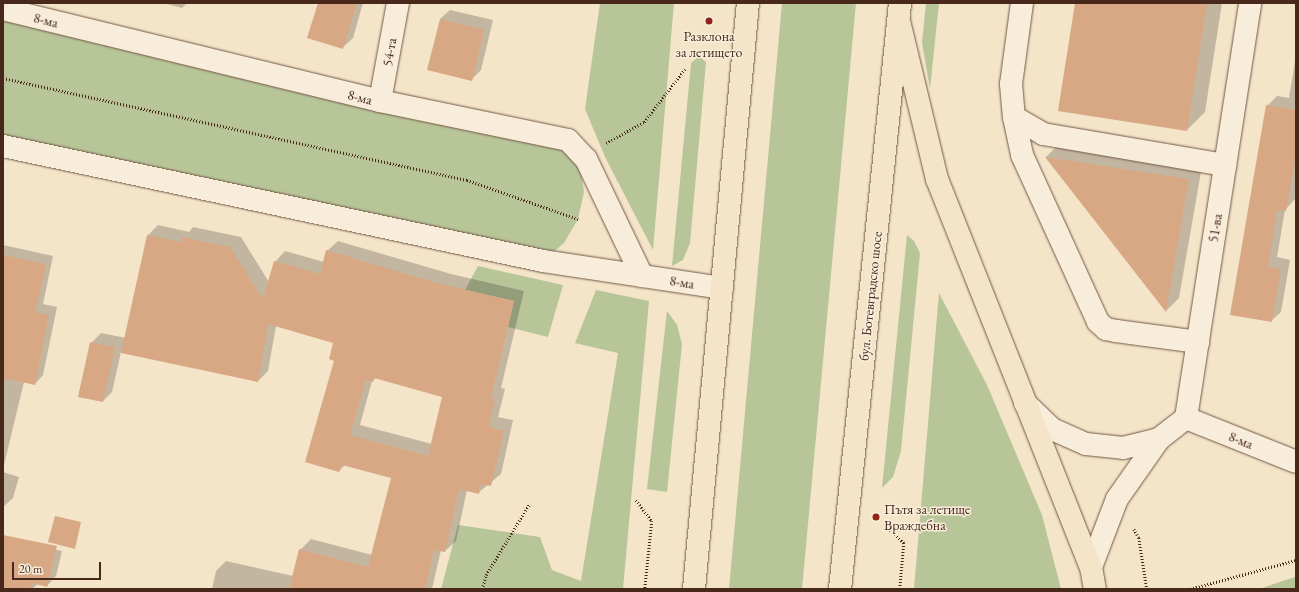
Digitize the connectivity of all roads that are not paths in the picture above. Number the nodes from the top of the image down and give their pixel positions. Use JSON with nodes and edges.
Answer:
{"nodes":[{"id":1,"x":398,"y":3,"type":"edge"},
{"id":2,"x":748,"y":3,"type":"edge"},
{"id":3,"x":1022,"y":3,"type":"edge"},
{"id":4,"x":1250,"y":3,"type":"edge"},
{"id":5,"x":5,"y":12,"type":"edge"},
{"id":6,"x":900,"y":12,"type":"edge"},
{"id":7,"x":380,"y":101,"type":"junction"},
{"id":8,"x":1014,"y":117,"type":"junction"},
{"id":9,"x":3,"y":146,"type":"edge"},
{"id":10,"x":1225,"y":165,"type":"junction"},
{"id":11,"x":642,"y":276,"type":"junction"},
{"id":12,"x":722,"y":288,"type":"junction"},
{"id":13,"x":1198,"y":342,"type":"junction"},
{"id":14,"x":1025,"y":404,"type":"junction"},
{"id":15,"x":1186,"y":418,"type":"junction"},
{"id":16,"x":1159,"y":439,"type":"junction"},
{"id":17,"x":1296,"y":462,"type":"edge"},
{"id":18,"x":1091,"y":567,"type":"junction"},
{"id":19,"x":694,"y":589,"type":"edge"},
{"id":20,"x":840,"y":589,"type":"edge"},
{"id":21,"x":1095,"y":589,"type":"edge"}],
"edges":[{"from":1,"to":7,"type":"street","name":"54-та"},
{"from":2,"to":12,"type":"main road"},
{"from":3,"to":8,"type":"street"},
{"from":4,"to":10,"type":"street","name":"51-ва"},
{"from":5,"to":7,"type":"street","name":"8-ма"},
{"from":6,"to":14,"type":"main road"},
{"from":6,"to":20,"type":"main road","name":"бул. Ботевградско шосе"},
{"from":7,"to":11,"type":"street","name":"8-ма"},
{"from":8,"to":10,"type":"street"},
{"from":8,"to":13,"type":"street"},
{"from":9,"to":11,"type":"street","name":"8-ма"},
{"from":10,"to":13,"type":"street","name":"51-ва"},
{"from":11,"to":12,"type":"street","name":"8-ма"},
{"from":12,"to":19,"type":"main road"},
{"from":13,"to":15,"type":"street","name":"51-ва"},
{"from":14,"to":16,"type":"street"},
{"from":14,"to":18,"type":"main road"},
{"from":15,"to":16,"type":"street"},
{"from":15,"to":17,"type":"street","name":"8-ма"},
{"from":16,"to":18,"type":"street"},
{"from":18,"to":21,"type":"main road"}]}
